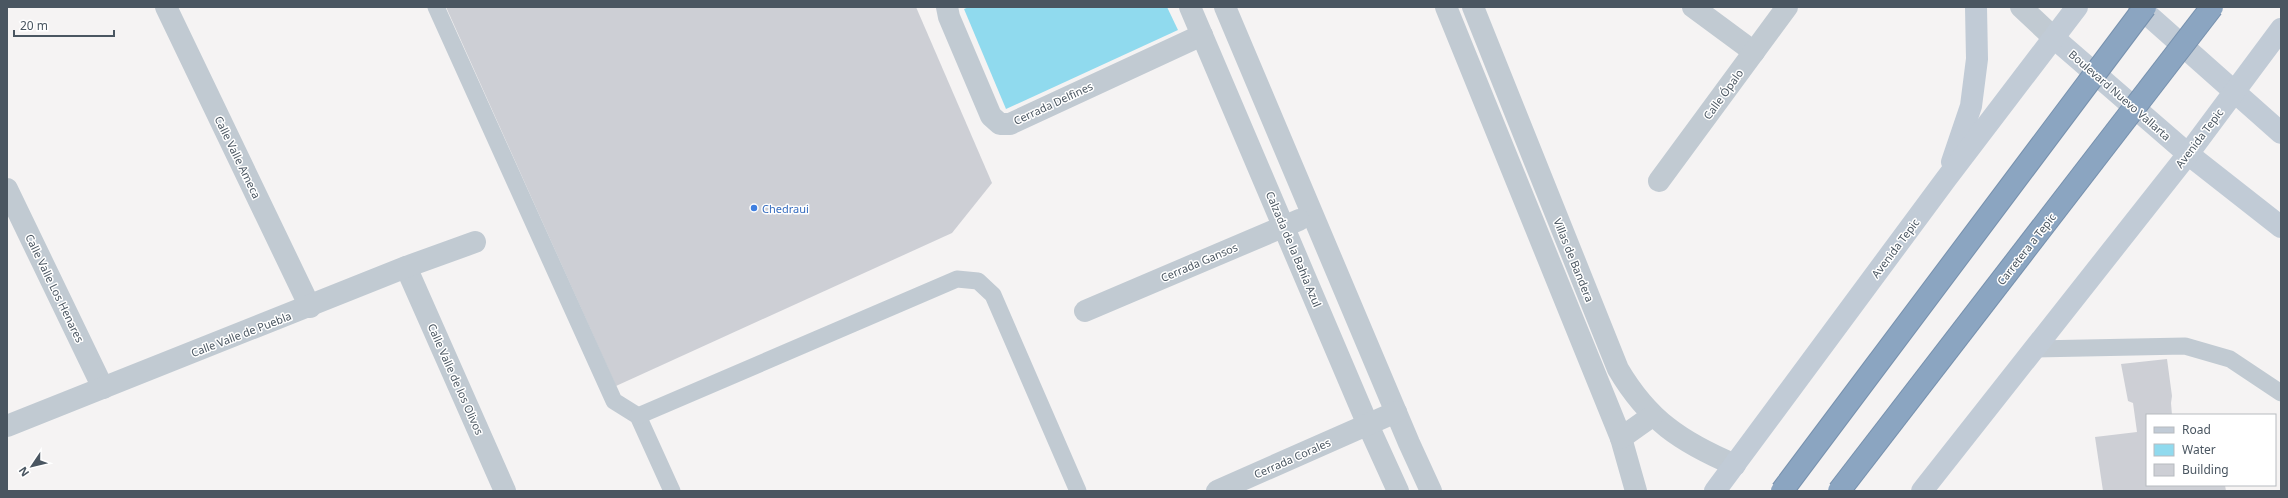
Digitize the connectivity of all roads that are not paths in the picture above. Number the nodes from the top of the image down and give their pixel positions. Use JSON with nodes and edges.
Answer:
{"nodes":[{"id":1,"x":166,"y":7,"type":"edge"},
{"id":2,"x":436,"y":7,"type":"edge"},
{"id":3,"x":948,"y":7,"type":"edge"},
{"id":4,"x":1190,"y":7,"type":"edge"},
{"id":5,"x":1225,"y":7,"type":"edge"},
{"id":6,"x":1446,"y":7,"type":"edge"},
{"id":7,"x":1473,"y":7,"type":"edge"},
{"id":8,"x":1694,"y":7,"type":"edge"},
{"id":9,"x":1787,"y":7,"type":"edge"},
{"id":10,"x":1976,"y":7,"type":"edge"},
{"id":11,"x":2021,"y":7,"type":"edge"},
{"id":12,"x":2077,"y":7,"type":"edge"},
{"id":13,"x":2140,"y":7,"type":"edge"},
{"id":14,"x":2145,"y":7,"type":"edge"},
{"id":15,"x":2212,"y":7,"type":"edge"},
{"id":16,"x":2279,"y":31,"type":"edge"},
{"id":17,"x":1202,"y":35,"type":"junction"},
{"id":18,"x":2054,"y":38,"type":"junction"},
{"id":19,"x":1754,"y":52,"type":"junction"},
{"id":20,"x":2281,"y":55,"type":"edge"},
{"id":21,"x":2235,"y":91,"type":"junction"},
{"id":22,"x":2281,"y":133,"type":"edge"},
{"id":23,"x":2188,"y":154,"type":"junction"},
{"id":24,"x":1946,"y":179,"type":"junction"},
{"id":25,"x":1659,"y":181,"type":"dead end"},
{"id":26,"x":7,"y":189,"type":"edge"},
{"id":27,"x":1313,"y":214,"type":"junction"},
{"id":28,"x":1284,"y":226,"type":"junction"},
{"id":29,"x":2281,"y":227,"type":"edge"},
{"id":30,"x":475,"y":242,"type":"dead end"},
{"id":31,"x":406,"y":267,"type":"junction"},
{"id":32,"x":310,"y":307,"type":"junction"},
{"id":33,"x":1085,"y":312,"type":"dead end"},
{"id":34,"x":2035,"y":349,"type":"junction"},
{"id":35,"x":103,"y":388,"type":"junction"},
{"id":36,"x":2281,"y":393,"type":"edge"},
{"id":37,"x":1396,"y":412,"type":"junction"},
{"id":38,"x":638,"y":416,"type":"junction"},
{"id":39,"x":1652,"y":416,"type":"junction"},
{"id":40,"x":7,"y":426,"type":"edge"},
{"id":41,"x":1368,"y":426,"type":"junction"},
{"id":42,"x":1621,"y":438,"type":"junction"},
{"id":43,"x":1735,"y":465,"type":"junction"},
{"id":44,"x":505,"y":491,"type":"edge"},
{"id":45,"x":672,"y":491,"type":"edge"},
{"id":46,"x":1078,"y":491,"type":"edge"},
{"id":47,"x":1217,"y":491,"type":"edge"},
{"id":48,"x":1398,"y":491,"type":"edge"},
{"id":49,"x":1431,"y":491,"type":"edge"},
{"id":50,"x":1636,"y":491,"type":"edge"},
{"id":51,"x":1715,"y":491,"type":"edge"},
{"id":52,"x":1782,"y":491,"type":"edge"},
{"id":53,"x":1840,"y":491,"type":"edge"},
{"id":54,"x":1922,"y":491,"type":"edge"}],
"edges":[{"from":1,"to":32,"type":"street","name":"Calle Valle Ameca"},
{"from":2,"to":38,"type":"lane"},
{"from":3,"to":17,"type":"street","name":"Cerrada Delfines"},
{"from":4,"to":17,"type":"street","name":"Calzada de la Bahía Azul"},
{"from":5,"to":27,"type":"street"},
{"from":6,"to":42,"type":"street"},
{"from":7,"to":39,"type":"street","name":"Villas de Bandera"},
{"from":8,"to":19,"type":"street"},
{"from":9,"to":19,"type":"street","name":"Calle Ópalo"},
{"from":10,"to":24,"type":"main road"},
{"from":11,"to":18,"type":"street"},
{"from":12,"to":18,"type":"main road","name":"Avenida Tepic"},
{"from":13,"to":21,"type":"main road"},
{"from":14,"to":52,"type":"highway","bridge":true},
{"from":15,"to":53,"type":"highway","name":"Carretera a Tepic","bridge":true},
{"from":16,"to":20,"type":"main road"},
{"from":16,"to":21,"type":"main road","name":"Avenida Tepic"},
{"from":17,"to":28,"type":"street","name":"Calzada de la Bahía Azul"},
{"from":18,"to":23,"type":"main road","name":"Boulevard Nuevo Vallarta"},
{"from":18,"to":24,"type":"main road","name":"Avenida Tepic"},
{"from":19,"to":25,"type":"street","name":"Calle Ópalo"},
{"from":21,"to":22,"type":"main road"},
{"from":21,"to":23,"type":"main road","name":"Avenida Tepic"},
{"from":23,"to":29,"type":"main road","name":"Boulevard Nuevo Vallarta"},
{"from":23,"to":34,"type":"main road","name":"Avenida Tepic"},
{"from":24,"to":43,"type":"main road","name":"Avenida Tepic"},
{"from":26,"to":35,"type":"street","name":"Calle Valle Los Henares"},
{"from":27,"to":28,"type":"street","name":"Cerrada Gansos"},
{"from":27,"to":37,"type":"street"},
{"from":28,"to":33,"type":"street","name":"Cerrada Gansos"},
{"from":28,"to":41,"type":"street","name":"Calzada de la Bahía Azul"},
{"from":30,"to":31,"type":"street","name":"Calle Valle de Puebla"},
{"from":31,"to":32,"type":"street","name":"Calle Valle de Puebla"},
{"from":31,"to":44,"type":"street","name":"Calle Valle de los Olivos"},
{"from":32,"to":35,"type":"street","name":"Calle Valle de Puebla"},
{"from":34,"to":36,"type":"lane"},
{"from":34,"to":54,"type":"main road","name":"Avenida Tepic"},
{"from":35,"to":40,"type":"street","name":"Calle Valle de Puebla"},
{"from":37,"to":41,"type":"street","name":"Cerrada Corales"},
{"from":37,"to":49,"type":"street"},
{"from":38,"to":45,"type":"lane"},
{"from":38,"to":46,"type":"lane"},
{"from":39,"to":42,"type":"street"},
{"from":39,"to":43,"type":"street","name":"Villas de Bandera"},
{"from":41,"to":47,"type":"street","name":"Cerrada Corales"},
{"from":41,"to":48,"type":"street","name":"Calzada de la Bahía Azul"},
{"from":42,"to":50,"type":"street"},
{"from":43,"to":51,"type":"main road","name":"Avenida Tepic"}]}
